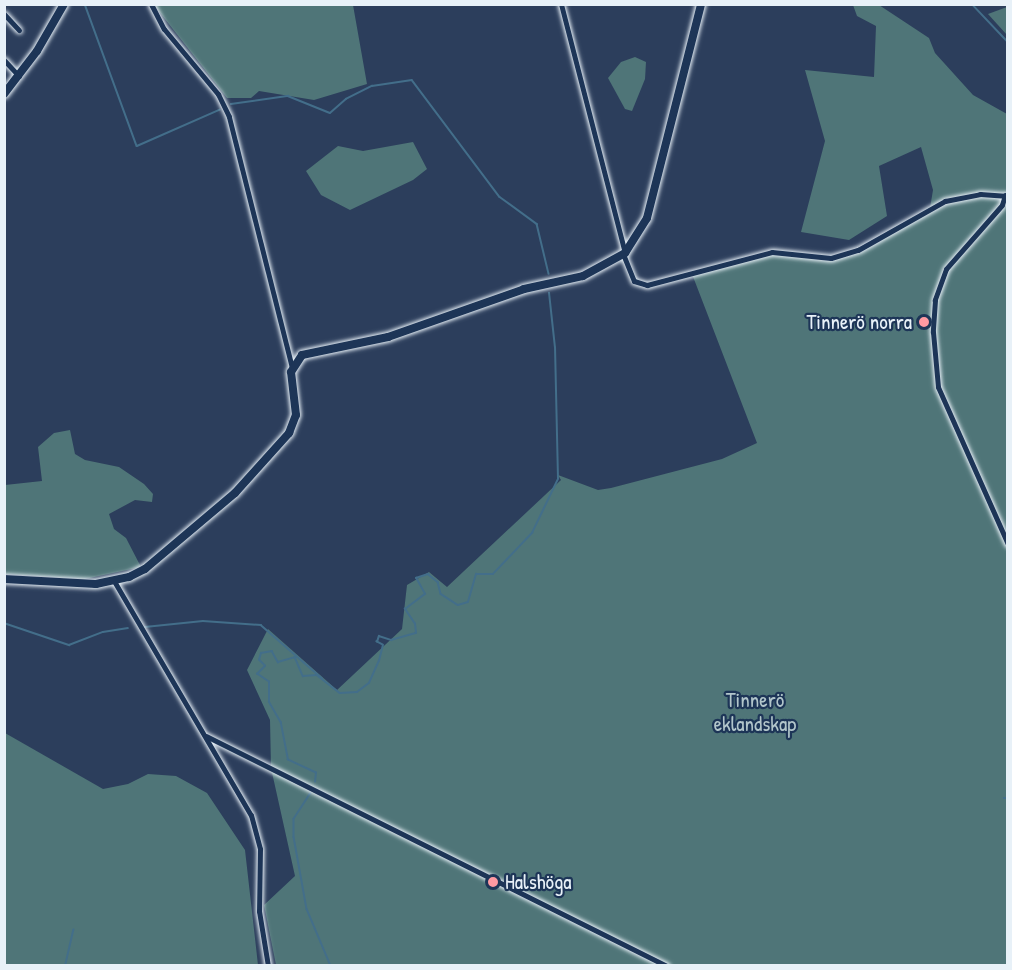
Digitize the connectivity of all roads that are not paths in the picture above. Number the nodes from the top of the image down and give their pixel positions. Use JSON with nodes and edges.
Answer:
{"nodes":[{"id":1,"x":63,"y":4,"type":"edge"},
{"id":2,"x":151,"y":4,"type":"edge"},
{"id":3,"x":561,"y":4,"type":"edge"},
{"id":4,"x":701,"y":4,"type":"edge"},
{"id":5,"x":4,"y":14,"type":"edge"},
{"id":6,"x":19,"y":30,"type":"dead end"},
{"id":7,"x":4,"y":60,"type":"edge"},
{"id":8,"x":19,"y":76,"type":"junction"},
{"id":9,"x":4,"y":94,"type":"edge"},
{"id":10,"x":1006,"y":196,"type":"edge"},
{"id":11,"x":624,"y":253,"type":"junction"},
{"id":12,"x":292,"y":367,"type":"junction"},
{"id":13,"x":1008,"y":544,"type":"edge"},
{"id":14,"x":4,"y":579,"type":"edge"},
{"id":15,"x":114,"y":581,"type":"junction"},
{"id":16,"x":206,"y":736,"type":"junction"},
{"id":17,"x":268,"y":966,"type":"edge"},
{"id":18,"x":667,"y":966,"type":"edge"}],
"edges":[{"from":1,"to":8,"type":"street"},
{"from":2,"to":12,"type":"street"},
{"from":3,"to":11,"type":"street"},
{"from":4,"to":11,"type":"street"},
{"from":5,"to":6,"type":"street"},
{"from":7,"to":8,"type":"street"},
{"from":8,"to":9,"type":"street"},
{"from":10,"to":11,"type":"street"},
{"from":10,"to":13,"type":"street"},
{"from":11,"to":12,"type":"street"},
{"from":12,"to":15,"type":"street"},
{"from":14,"to":15,"type":"street"},
{"from":15,"to":16,"type":"street"},
{"from":16,"to":17,"type":"street"},
{"from":16,"to":18,"type":"street"}]}
